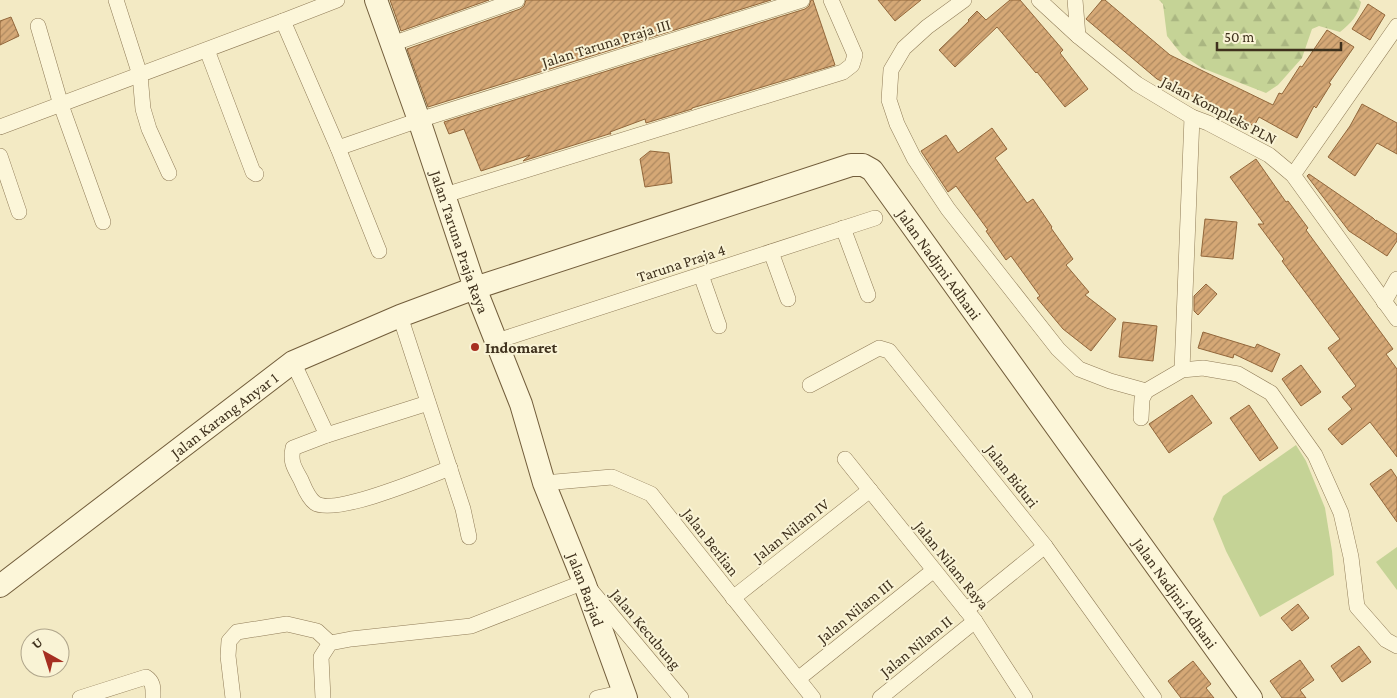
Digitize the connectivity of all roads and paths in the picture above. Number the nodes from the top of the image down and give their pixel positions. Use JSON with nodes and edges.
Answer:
{"nodes":[{"id":1,"x":116,"y":0,"type":"edge"},
{"id":2,"x":337,"y":0,"type":"edge"},
{"id":3,"x":376,"y":0,"type":"edge"},
{"id":4,"x":517,"y":0,"type":"edge"},
{"id":5,"x":802,"y":0,"type":"edge"},
{"id":6,"x":831,"y":0,"type":"edge"},
{"id":7,"x":964,"y":0,"type":"edge"},
{"id":8,"x":1039,"y":0,"type":"edge"},
{"id":9,"x":1075,"y":0,"type":"edge"},
{"id":10,"x":283,"y":21,"type":"junction"},
{"id":11,"x":38,"y":26,"type":"dead end"},
{"id":12,"x":1397,"y":26,"type":"edge"},
{"id":13,"x":1078,"y":36,"type":"junction"},
{"id":14,"x":392,"y":44,"type":"junction"},
{"id":15,"x":207,"y":50,"type":"junction"},
{"id":16,"x":140,"y":75,"type":"junction"},
{"id":17,"x":61,"y":105,"type":"junction"},
{"id":18,"x":1192,"y":117,"type":"junction"},
{"id":19,"x":420,"y":120,"type":"junction"},
{"id":20,"x":0,"y":128,"type":"edge"},
{"id":21,"x":338,"y":148,"type":"junction"},
{"id":22,"x":0,"y":156,"type":"edge"},
{"id":23,"x":169,"y":173,"type":"dead end"},
{"id":24,"x":256,"y":174,"type":"dead end"},
{"id":25,"x":1293,"y":175,"type":"junction"},
{"id":26,"x":445,"y":194,"type":"junction"},
{"id":27,"x":19,"y":212,"type":"dead end"},
{"id":28,"x":875,"y":218,"type":"dead end"},
{"id":29,"x":103,"y":222,"type":"dead end"},
{"id":30,"x":844,"y":228,"type":"junction"},
{"id":31,"x":379,"y":251,"type":"dead end"},
{"id":32,"x":770,"y":252,"type":"junction"},
{"id":33,"x":701,"y":274,"type":"junction"},
{"id":34,"x":1397,"y":279,"type":"edge"},
{"id":35,"x":475,"y":288,"type":"junction"},
{"id":36,"x":868,"y":295,"type":"dead end"},
{"id":37,"x":788,"y":299,"type":"dead end"},
{"id":38,"x":1384,"y":302,"type":"junction"},
{"id":39,"x":400,"y":316,"type":"junction"},
{"id":40,"x":1397,"y":319,"type":"edge"},
{"id":41,"x":719,"y":326,"type":"dead end"},
{"id":42,"x":497,"y":341,"type":"junction"},
{"id":43,"x":294,"y":362,"type":"junction"},
{"id":44,"x":1182,"y":370,"type":"junction"},
{"id":45,"x":810,"y":386,"type":"dead end"},
{"id":46,"x":1146,"y":391,"type":"junction"},
{"id":47,"x":428,"y":403,"type":"junction"},
{"id":48,"x":1142,"y":418,"type":"dead end"},
{"id":49,"x":327,"y":435,"type":"junction"},
{"id":50,"x":845,"y":459,"type":"dead end"},
{"id":51,"x":450,"y":468,"type":"junction"},
{"id":52,"x":544,"y":483,"type":"junction"},
{"id":53,"x":870,"y":490,"type":"junction"},
{"id":54,"x":469,"y":537,"type":"dead end"},
{"id":55,"x":1045,"y":546,"type":"junction"},
{"id":56,"x":934,"y":570,"type":"junction"},
{"id":57,"x":584,"y":582,"type":"junction"},
{"id":58,"x":0,"y":586,"type":"edge"},
{"id":59,"x":733,"y":598,"type":"junction"},
{"id":60,"x":970,"y":615,"type":"junction"},
{"id":61,"x":330,"y":643,"type":"junction"},
{"id":62,"x":1397,"y":646,"type":"edge"},
{"id":63,"x":798,"y":679,"type":"junction"},
{"id":64,"x":625,"y":695,"type":"edge"},
{"id":65,"x":80,"y":698,"type":"edge"},
{"id":66,"x":153,"y":698,"type":"edge"},
{"id":67,"x":233,"y":698,"type":"edge"},
{"id":68,"x":323,"y":698,"type":"edge"},
{"id":69,"x":597,"y":698,"type":"edge"},
{"id":70,"x":681,"y":698,"type":"edge"},
{"id":71,"x":813,"y":698,"type":"edge"},
{"id":72,"x":880,"y":698,"type":"edge"},
{"id":73,"x":1025,"y":698,"type":"edge"},
{"id":74,"x":1154,"y":698,"type":"edge"},
{"id":75,"x":1251,"y":698,"type":"edge"}],
"edges":[{"from":1,"to":16,"type":"street"},
{"from":2,"to":10,"type":"street"},
{"from":3,"to":14,"type":"main road","name":"Jalan Taruna Praja Raya"},
{"from":4,"to":14,"type":"street"},
{"from":5,"to":19,"type":"street","name":"Jalan Taruna Praja III"},
{"from":6,"to":26,"type":"street"},
{"from":7,"to":46,"type":"street"},
{"from":8,"to":13,"type":"street","name":"Jalan Kompleks PLN"},
{"from":9,"to":13,"type":"street"},
{"from":10,"to":15,"type":"street"},
{"from":10,"to":21,"type":"street"},
{"from":11,"to":17,"type":"street"},
{"from":12,"to":25,"type":"street"},
{"from":13,"to":18,"type":"street","name":"Jalan Kompleks PLN"},
{"from":14,"to":19,"type":"main road","name":"Jalan Taruna Praja Raya"},
{"from":15,"to":16,"type":"street"},
{"from":15,"to":24,"type":"street"},
{"from":16,"to":17,"type":"street"},
{"from":16,"to":23,"type":"street"},
{"from":17,"to":20,"type":"street"},
{"from":17,"to":29,"type":"street"},
{"from":18,"to":25,"type":"street","name":"Jalan Kompleks PLN"},
{"from":18,"to":44,"type":"street"},
{"from":19,"to":21,"type":"street","name":"Jalan Taruna Praja III"},
{"from":19,"to":26,"type":"main road","name":"Jalan Taruna Praja Raya"},
{"from":21,"to":31,"type":"street"},
{"from":22,"to":27,"type":"street"},
{"from":25,"to":38,"type":"street","name":"Jalan Kompleks PLN"},
{"from":26,"to":35,"type":"main road","name":"Jalan Taruna Praja Raya"},
{"from":28,"to":30,"type":"street","name":"Taruna Praja 4"},
{"from":30,"to":32,"type":"street","name":"Taruna Praja 4"},
{"from":30,"to":36,"type":"street"},
{"from":32,"to":33,"type":"street","name":"Taruna Praja 4"},
{"from":32,"to":37,"type":"street"},
{"from":33,"to":41,"type":"street"},
{"from":33,"to":42,"type":"street","name":"Taruna Praja 4"},
{"from":34,"to":38,"type":"street"},
{"from":35,"to":39,"type":"main road","name":"Jalan Karang Anyar 1"},
{"from":35,"to":42,"type":"main road","name":"Jalan Taruna Praja Raya"},
{"from":35,"to":75,"type":"main road","name":"Jalan Nadjmi Adhani"},
{"from":38,"to":40,"type":"street","name":"Jalan Kompleks PLN"},
{"from":39,"to":43,"type":"main road","name":"Jalan Karang Anyar 1"},
{"from":39,"to":47,"type":"street"},
{"from":42,"to":52,"type":"main road","name":"Jalan Taruna Praja Raya"},
{"from":43,"to":49,"type":"street"},
{"from":43,"to":58,"type":"main road","name":"Jalan Karang Anyar 1"},
{"from":44,"to":46,"type":"street"},
{"from":44,"to":62,"type":"street"},
{"from":45,"to":55,"type":"street","name":"Jalan Biduri"},
{"from":46,"to":48,"type":"street"},
{"from":47,"to":49,"type":"street"},
{"from":47,"to":51,"type":"street"},
{"from":49,"to":51,"type":"street"},
{"from":50,"to":53,"type":"street","name":"Jalan Nilam Raya"},
{"from":51,"to":54,"type":"street"},
{"from":52,"to":57,"type":"main road","name":"Jalan Barjad"},
{"from":52,"to":59,"type":"street","name":"Jalan Berlian"},
{"from":53,"to":56,"type":"street","name":"Jalan Nilam Raya"},
{"from":53,"to":59,"type":"street","name":"Jalan Nilam IV"},
{"from":55,"to":60,"type":"street","name":"Jalan Nilam II"},
{"from":55,"to":74,"type":"street","name":"Jalan Biduri"},
{"from":56,"to":60,"type":"street","name":"Jalan Nilam Raya"},
{"from":56,"to":63,"type":"street","name":"Jalan Nilam III"},
{"from":57,"to":61,"type":"street"},
{"from":57,"to":64,"type":"main road","name":"Jalan Barjad"},
{"from":57,"to":70,"type":"street","name":"Jalan Kecubung"},
{"from":59,"to":63,"type":"street","name":"Jalan Berlian"},
{"from":60,"to":72,"type":"street","name":"Jalan Nilam II"},
{"from":60,"to":73,"type":"street","name":"Jalan Nilam Raya"},
{"from":61,"to":67,"type":"street"},
{"from":61,"to":68,"type":"street"},
{"from":63,"to":71,"type":"street","name":"Jalan Berlian"},
{"from":64,"to":69,"type":"street"},
{"from":65,"to":66,"type":"street"}]}
